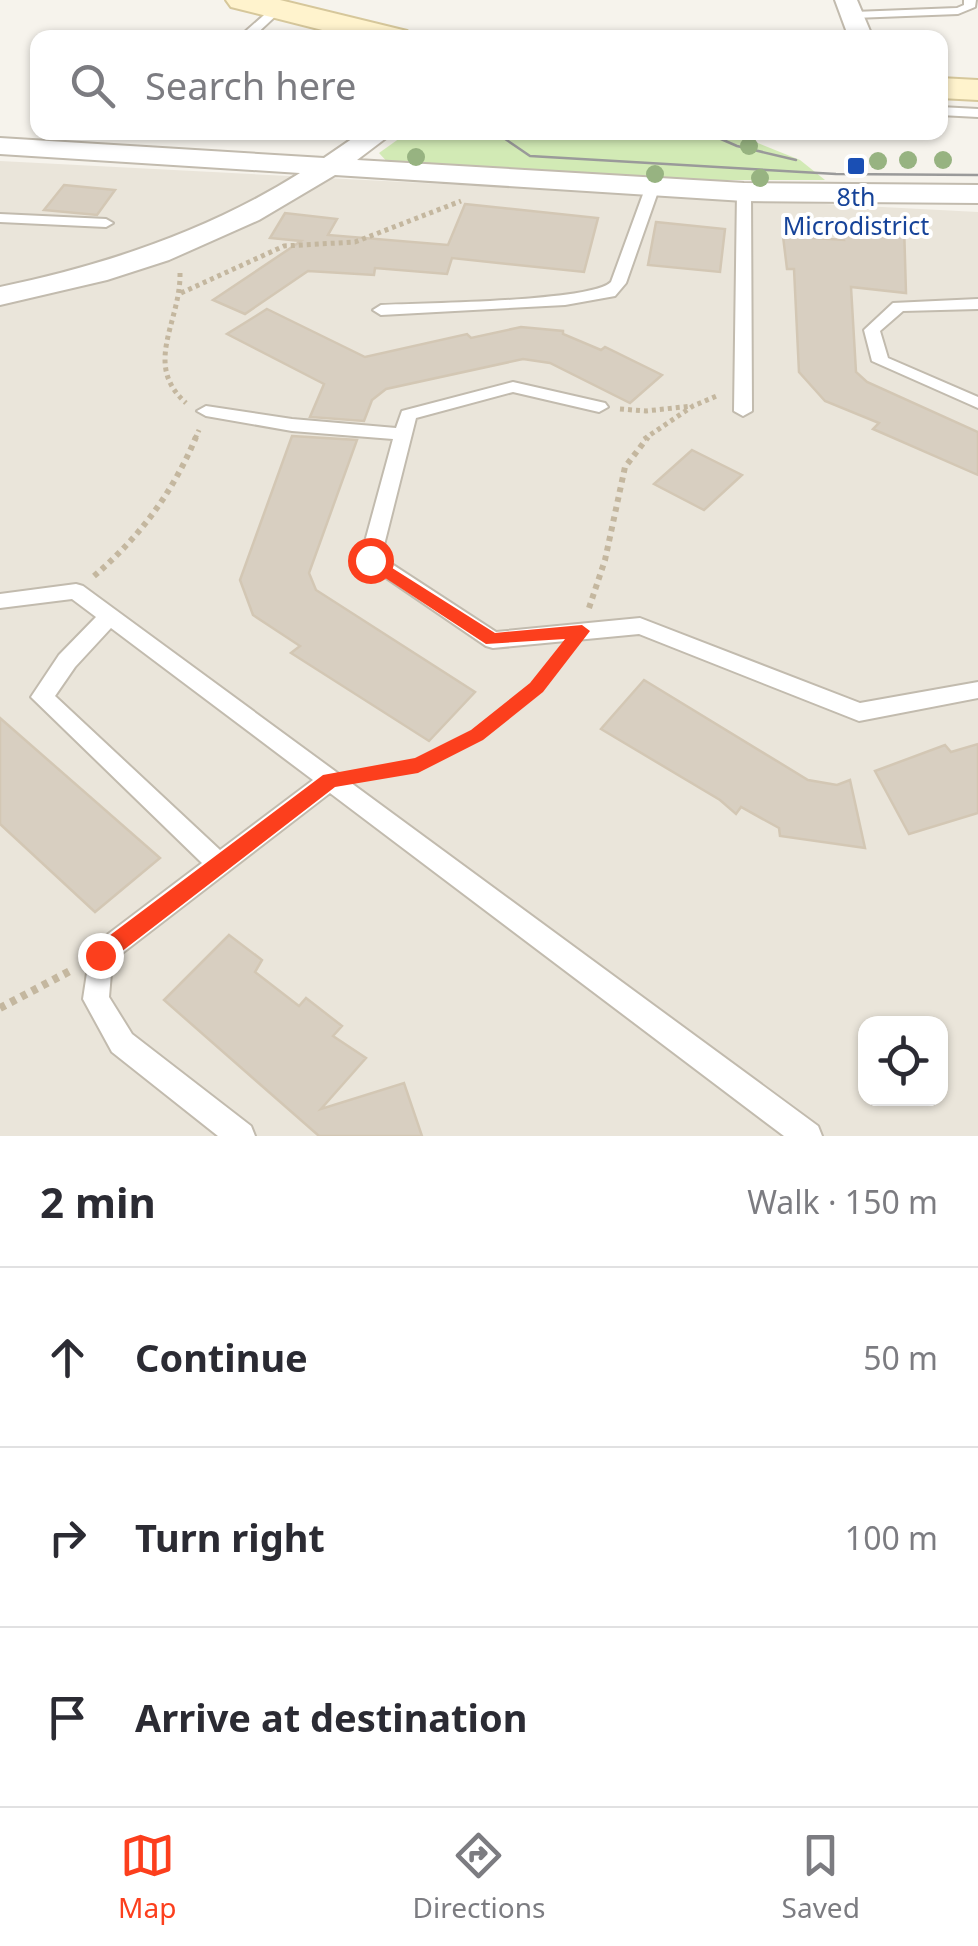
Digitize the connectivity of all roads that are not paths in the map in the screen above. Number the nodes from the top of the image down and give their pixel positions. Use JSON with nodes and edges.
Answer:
{"nodes":[{"id":1,"x":242,"y":0,"type":"edge"},
{"id":2,"x":970,"y":0,"type":"edge"},
{"id":3,"x":276,"y":10,"type":"junction"},
{"id":4,"x":854,"y":18,"type":"edge"},
{"id":5,"x":249,"y":30,"type":"edge"},
{"id":6,"x":362,"y":30,"type":"edge"},
{"id":7,"x":978,"y":62,"type":"edge"},
{"id":8,"x":948,"y":64,"type":"edge"},
{"id":9,"x":948,"y":88,"type":"edge"},
{"id":10,"x":978,"y":90,"type":"edge"},
{"id":11,"x":948,"y":111,"type":"edge"},
{"id":12,"x":978,"y":113,"type":"edge"},
{"id":13,"x":368,"y":140,"type":"edge"},
{"id":14,"x":0,"y":146,"type":"edge"},
{"id":15,"x":331,"y":164,"type":"junction"},
{"id":16,"x":653,"y":186,"type":"junction"},
{"id":17,"x":744,"y":192,"type":"junction"},
{"id":18,"x":978,"y":194,"type":"edge"},
{"id":19,"x":0,"y":218,"type":"edge"},
{"id":20,"x":106,"y":223,"type":"dead end"},
{"id":21,"x":0,"y":296,"type":"edge"},
{"id":22,"x":978,"y":304,"type":"edge"},
{"id":23,"x":381,"y":310,"type":"dead end"},
{"id":24,"x":978,"y":403,"type":"edge"},
{"id":25,"x":599,"y":406,"type":"road end"},
{"id":26,"x":206,"y":411,"type":"road end"},
{"id":27,"x":743,"y":411,"type":"dead end"},
{"id":28,"x":403,"y":434,"type":"junction"},
{"id":29,"x":0,"y":601,"type":"edge"},
{"id":30,"x":109,"y":616,"type":"junction"},
{"id":31,"x":978,"y":690,"type":"edge"},
{"id":32,"x":330,"y":780,"type":"junction"},
{"id":33,"x":220,"y":864,"type":"junction"},
{"id":34,"x":240,"y":1136,"type":"edge"},
{"id":35,"x":808,"y":1136,"type":"edge"}],
"edges":[{"from":1,"to":3,"type":"main road"},
{"from":2,"to":4,"type":"lane"},
{"from":3,"to":5,"type":"lane"},
{"from":3,"to":6,"type":"main road"},
{"from":7,"to":8,"type":"main road"},
{"from":9,"to":10,"type":"main road"},
{"from":11,"to":12,"type":"lane"},
{"from":13,"to":15,"type":"street"},
{"from":14,"to":15,"type":"street"},
{"from":15,"to":16,"type":"street"},
{"from":15,"to":21,"type":"street"},
{"from":16,"to":17,"type":"street"},
{"from":16,"to":23,"type":"lane"},
{"from":17,"to":18,"type":"street"},
{"from":17,"to":27,"type":"lane"},
{"from":19,"to":20,"type":"lane"},
{"from":22,"to":24,"type":"lane"},
{"from":25,"to":28,"type":"lane"},
{"from":26,"to":28,"type":"lane"},
{"from":28,"to":31,"type":"lane"},
{"from":29,"to":30,"type":"lane"},
{"from":30,"to":32,"type":"lane"},
{"from":30,"to":33,"type":"lane"},
{"from":32,"to":33,"type":"lane"},
{"from":32,"to":35,"type":"lane"},
{"from":33,"to":34,"type":"lane"}]}
